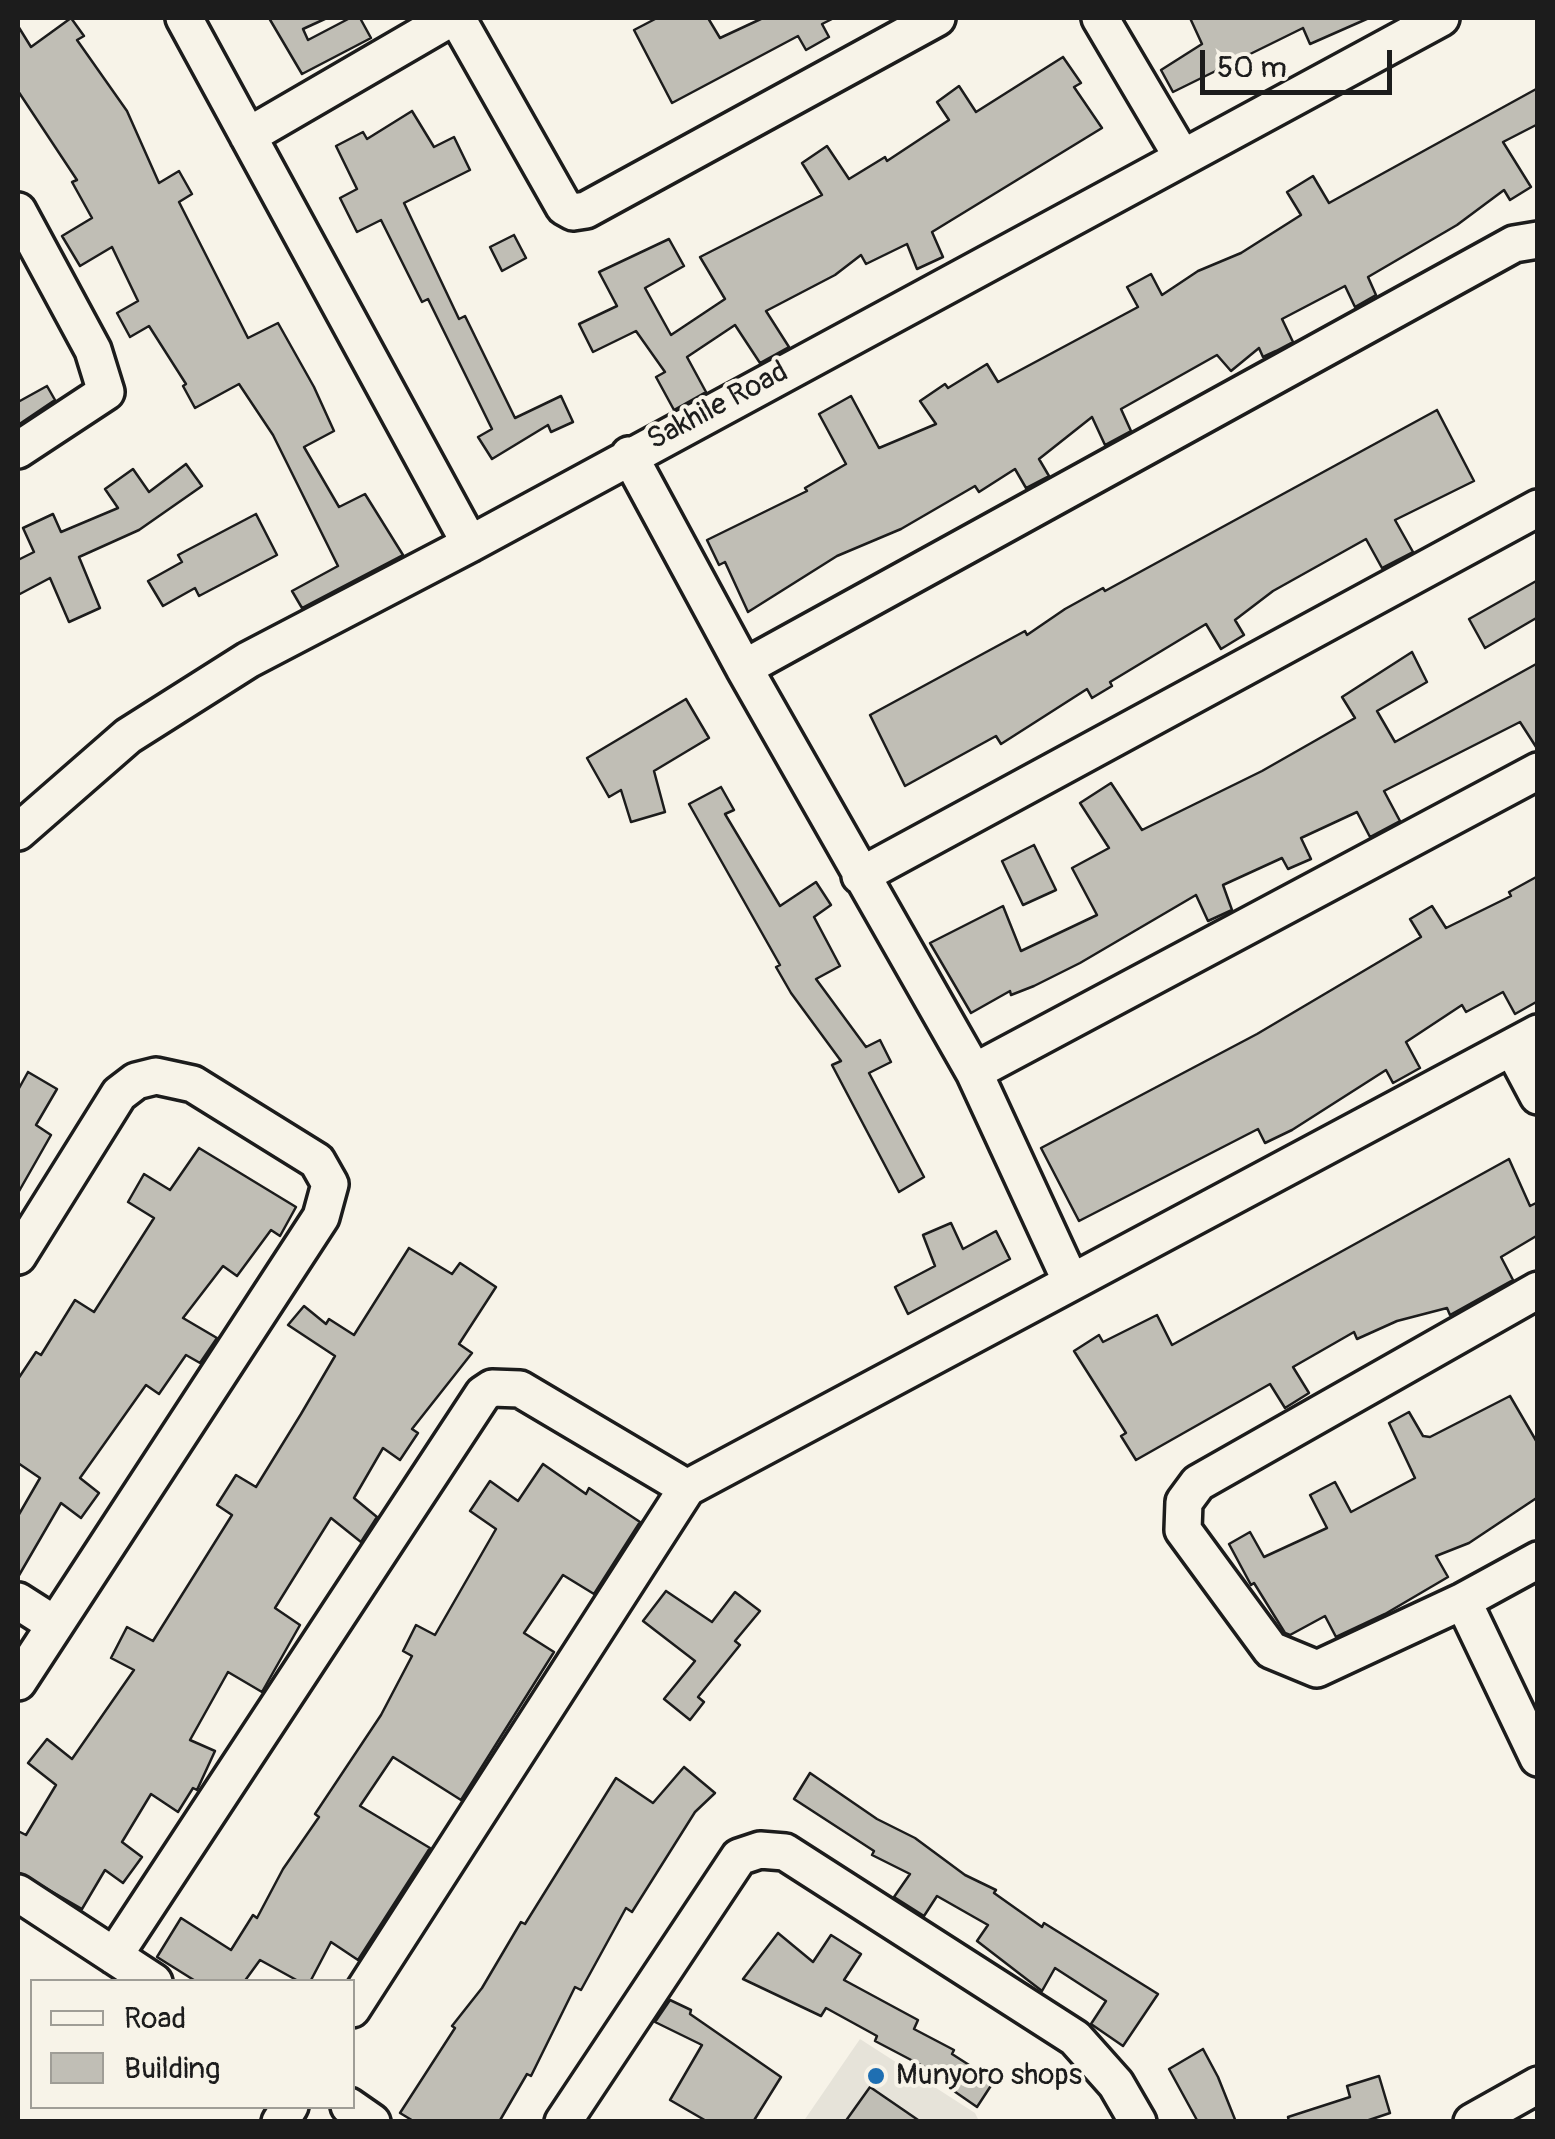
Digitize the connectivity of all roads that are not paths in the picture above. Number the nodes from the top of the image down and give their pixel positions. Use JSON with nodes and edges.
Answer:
{"nodes":[{"id":1,"x":184,"y":18,"type":"edge"},
{"id":2,"x":454,"y":18,"type":"edge"},
{"id":3,"x":936,"y":18,"type":"edge"},
{"id":4,"x":1100,"y":18,"type":"edge"},
{"id":5,"x":1441,"y":18,"type":"edge"},
{"id":6,"x":248,"y":136,"type":"junction"},
{"id":7,"x":1182,"y":158,"type":"junction"},
{"id":8,"x":18,"y":211,"type":"edge"},
{"id":9,"x":1538,"y":240,"type":"edge"},
{"id":10,"x":18,"y":450,"type":"edge"},
{"id":11,"x":629,"y":455,"type":"junction"},
{"id":12,"x":1538,"y":508,"type":"edge"},
{"id":13,"x":470,"y":544,"type":"junction"},
{"id":14,"x":744,"y":668,"type":"junction"},
{"id":15,"x":1538,"y":771,"type":"edge"},
{"id":16,"x":18,"y":832,"type":"edge"},
{"id":17,"x":860,"y":876,"type":"junction"},
{"id":18,"x":1524,"y":1040,"type":"edge"},
{"id":19,"x":974,"y":1072,"type":"junction"},
{"id":20,"x":1538,"y":1096,"type":"edge"},
{"id":21,"x":18,"y":1256,"type":"edge"},
{"id":22,"x":1071,"y":1282,"type":"junction"},
{"id":23,"x":1538,"y":1290,"type":"edge"},
{"id":24,"x":687,"y":1488,"type":"junction"},
{"id":25,"x":1538,"y":1560,"type":"edge"},
{"id":26,"x":18,"y":1601,"type":"edge"},
{"id":27,"x":1463,"y":1602,"type":"junction"},
{"id":28,"x":54,"y":1624,"type":"junction"},
{"id":29,"x":18,"y":1682,"type":"edge"},
{"id":30,"x":1538,"y":1758,"type":"edge"},
{"id":31,"x":18,"y":1893,"type":"edge"},
{"id":32,"x":114,"y":1956,"type":"junction"},
{"id":33,"x":149,"y":1979,"type":"edge"},
{"id":34,"x":355,"y":2004,"type":"edge"},
{"id":35,"x":1538,"y":2085,"type":"edge"},
{"id":36,"x":563,"y":2122,"type":"edge"},
{"id":37,"x":1138,"y":2122,"type":"edge"},
{"id":38,"x":1472,"y":2122,"type":"edge"}],
"edges":[{"from":1,"to":6,"type":"street"},
{"from":2,"to":3,"type":"street"},
{"from":2,"to":6,"type":"street"},
{"from":4,"to":7,"type":"street"},
{"from":5,"to":7,"type":"street","name":"Sakhile Road"},
{"from":6,"to":13,"type":"street"},
{"from":7,"to":11,"type":"street","name":"Sakhile Road"},
{"from":8,"to":10,"type":"street"},
{"from":9,"to":14,"type":"street"},
{"from":11,"to":13,"type":"street","name":"Sakhile Road"},
{"from":11,"to":14,"type":"street"},
{"from":12,"to":17,"type":"street"},
{"from":13,"to":16,"type":"street","name":"Sakhile Road"},
{"from":14,"to":17,"type":"street"},
{"from":15,"to":19,"type":"street"},
{"from":17,"to":19,"type":"street"},
{"from":18,"to":20,"type":"street"},
{"from":18,"to":22,"type":"street"},
{"from":19,"to":22,"type":"street"},
{"from":21,"to":28,"type":"street"},
{"from":22,"to":24,"type":"street"},
{"from":23,"to":27,"type":"street"},
{"from":24,"to":32,"type":"street"},
{"from":24,"to":34,"type":"street"},
{"from":25,"to":27,"type":"street"},
{"from":26,"to":28,"type":"street"},
{"from":27,"to":30,"type":"street"},
{"from":28,"to":29,"type":"street"},
{"from":31,"to":32,"type":"street"},
{"from":32,"to":33,"type":"street"},
{"from":35,"to":38,"type":"street"},
{"from":36,"to":37,"type":"street"}]}
